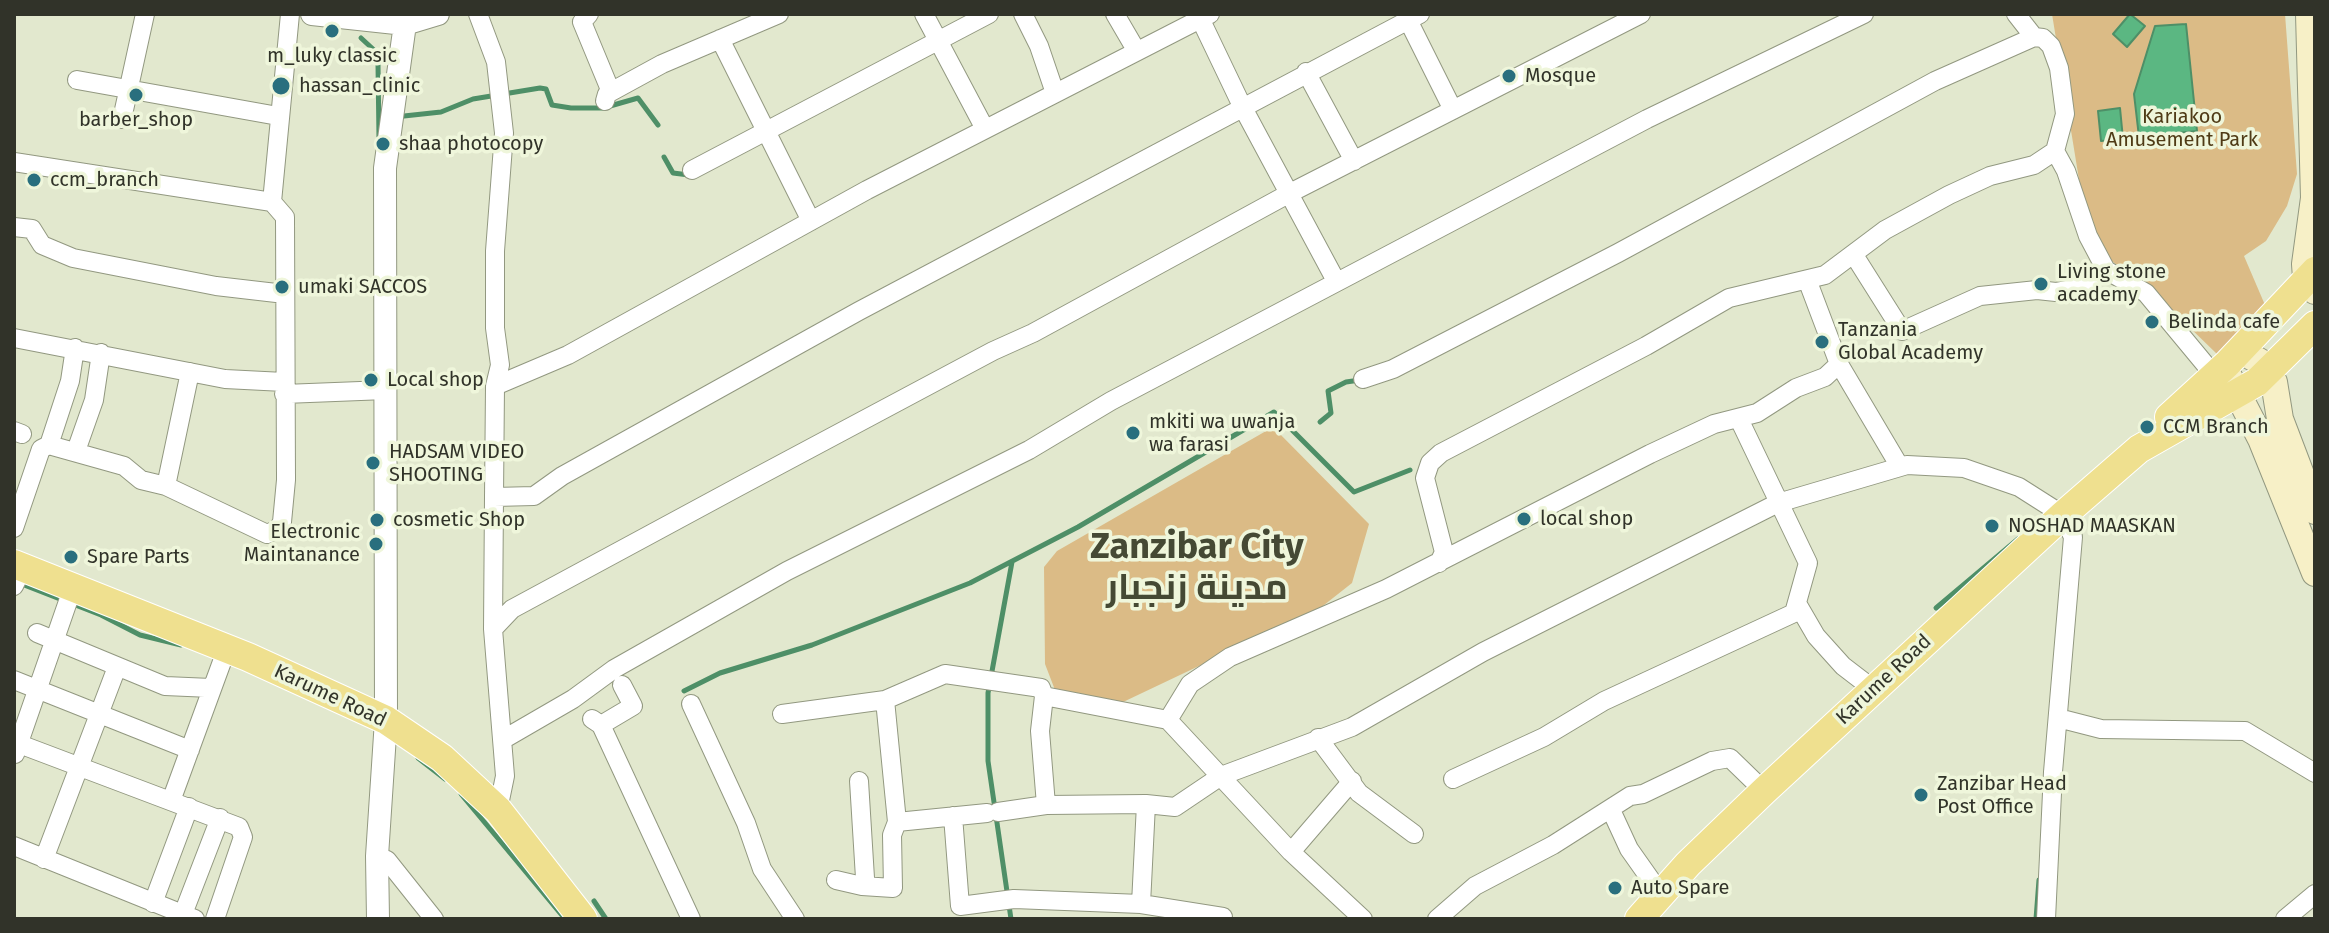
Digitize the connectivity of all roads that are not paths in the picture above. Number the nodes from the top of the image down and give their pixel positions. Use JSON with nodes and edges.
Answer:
{"nodes":[{"id":1,"x":145,"y":14,"type":"edge"},
{"id":2,"x":290,"y":14,"type":"edge"},
{"id":3,"x":312,"y":14,"type":"edge"},
{"id":4,"x":438,"y":14,"type":"edge"},
{"id":5,"x":478,"y":14,"type":"edge"},
{"id":6,"x":589,"y":14,"type":"edge"},
{"id":7,"x":779,"y":14,"type":"edge"},
{"id":8,"x":924,"y":14,"type":"edge"},
{"id":9,"x":989,"y":14,"type":"edge"},
{"id":10,"x":1023,"y":14,"type":"edge"},
{"id":11,"x":1115,"y":14,"type":"edge"},
{"id":12,"x":1641,"y":14,"type":"edge"},
{"id":13,"x":1864,"y":14,"type":"edge"},
{"id":14,"x":2016,"y":14,"type":"edge"},
{"id":15,"x":2309,"y":14,"type":"edge"},
{"id":16,"x":1203,"y":16,"type":"edge"},
{"id":17,"x":1414,"y":17,"type":"edge"},
{"id":18,"x":405,"y":19,"type":"edge"},
{"id":19,"x":1611,"y":20,"type":"edge"},
{"id":20,"x":2034,"y":37,"type":"junction"},
{"id":21,"x":720,"y":39,"type":"junction"},
{"id":22,"x":936,"y":40,"type":"junction"},
{"id":23,"x":1136,"y":50,"type":"junction"},
{"id":24,"x":1306,"y":72,"type":"junction"},
{"id":25,"x":77,"y":80,"type":"dead end"},
{"id":26,"x":130,"y":90,"type":"junction"},
{"id":27,"x":1055,"y":93,"type":"junction"},
{"id":28,"x":1242,"y":106,"type":"junction"},
{"id":29,"x":1453,"y":110,"type":"junction"},
{"id":30,"x":278,"y":116,"type":"junction"},
{"id":31,"x":122,"y":119,"type":"dead end"},
{"id":32,"x":985,"y":129,"type":"junction"},
{"id":33,"x":764,"y":131,"type":"junction"},
{"id":34,"x":2055,"y":151,"type":"junction"},
{"id":35,"x":1354,"y":161,"type":"junction"},
{"id":36,"x":14,"y":162,"type":"edge"},
{"id":37,"x":692,"y":170,"type":"dead end"},
{"id":38,"x":1290,"y":193,"type":"junction"},
{"id":39,"x":272,"y":202,"type":"junction"},
{"id":40,"x":811,"y":221,"type":"junction"},
{"id":41,"x":14,"y":227,"type":"edge"},
{"id":42,"x":1854,"y":255,"type":"junction"},
{"id":43,"x":2106,"y":270,"type":"junction"},
{"id":44,"x":2312,"y":280,"type":"edge"},
{"id":45,"x":1336,"y":281,"type":"junction"},
{"id":46,"x":1808,"y":282,"type":"junction"},
{"id":47,"x":285,"y":294,"type":"junction"},
{"id":48,"x":2315,"y":325,"type":"edge"},
{"id":49,"x":14,"y":338,"type":"edge"},
{"id":50,"x":75,"y":348,"type":"junction"},
{"id":51,"x":101,"y":353,"type":"junction"},
{"id":52,"x":2227,"y":363,"type":"junction"},
{"id":53,"x":1839,"y":364,"type":"junction"},
{"id":54,"x":2268,"y":371,"type":"junction"},
{"id":55,"x":190,"y":372,"type":"junction"},
{"id":56,"x":1363,"y":379,"type":"dead end"},
{"id":57,"x":495,"y":386,"type":"junction"},
{"id":58,"x":284,"y":388,"type":"junction"},
{"id":59,"x":386,"y":390,"type":"junction"},
{"id":60,"x":2238,"y":394,"type":"junction"},
{"id":61,"x":1739,"y":419,"type":"junction"},
{"id":62,"x":49,"y":445,"type":"junction"},
{"id":63,"x":2139,"y":449,"type":"junction"},
{"id":64,"x":76,"y":451,"type":"junction"},
{"id":65,"x":1900,"y":467,"type":"junction"},
{"id":66,"x":166,"y":486,"type":"junction"},
{"id":67,"x":494,"y":497,"type":"junction"},
{"id":68,"x":1778,"y":503,"type":"junction"},
{"id":69,"x":2315,"y":511,"type":"edge"},
{"id":70,"x":2063,"y":515,"type":"junction"},
{"id":71,"x":14,"y":528,"type":"edge"},
{"id":72,"x":1439,"y":563,"type":"junction"},
{"id":73,"x":2315,"y":573,"type":"edge"},
{"id":74,"x":17,"y":575,"type":"edge"},
{"id":75,"x":69,"y":600,"type":"junction"},
{"id":76,"x":1798,"y":605,"type":"junction"},
{"id":77,"x":493,"y":629,"type":"junction"},
{"id":78,"x":37,"y":633,"type":"dead end"},
{"id":79,"x":56,"y":641,"type":"junction"},
{"id":80,"x":227,"y":648,"type":"junction"},
{"id":81,"x":117,"y":667,"type":"junction"},
{"id":82,"x":14,"y":680,"type":"edge"},
{"id":83,"x":622,"y":685,"type":"dead end"},
{"id":84,"x":211,"y":688,"type":"junction"},
{"id":85,"x":36,"y":689,"type":"junction"},
{"id":86,"x":1873,"y":689,"type":"junction"},
{"id":87,"x":1044,"y":696,"type":"junction"},
{"id":88,"x":885,"y":700,"type":"junction"},
{"id":89,"x":691,"y":704,"type":"dead end"},
{"id":90,"x":782,"y":714,"type":"dead end"},
{"id":91,"x":98,"y":716,"type":"junction"},
{"id":92,"x":2058,"y":718,"type":"junction"},
{"id":93,"x":386,"y":720,"type":"junction"},
{"id":94,"x":1168,"y":720,"type":"junction"},
{"id":95,"x":1318,"y":738,"type":"junction"},
{"id":96,"x":504,"y":739,"type":"junction"},
{"id":97,"x":16,"y":747,"type":"edge"},
{"id":98,"x":190,"y":750,"type":"junction"},
{"id":99,"x":78,"y":768,"type":"junction"},
{"id":100,"x":2315,"y":773,"type":"edge"},
{"id":101,"x":1221,"y":776,"type":"junction"},
{"id":102,"x":1453,"y":779,"type":"dead end"},
{"id":103,"x":859,"y":781,"type":"dead end"},
{"id":104,"x":1352,"y":781,"type":"junction"},
{"id":105,"x":1764,"y":791,"type":"junction"},
{"id":106,"x":171,"y":801,"type":"junction"},
{"id":107,"x":1146,"y":804,"type":"junction"},
{"id":108,"x":1046,"y":805,"type":"junction"},
{"id":109,"x":189,"y":807,"type":"junction"},
{"id":110,"x":498,"y":810,"type":"junction"},
{"id":111,"x":1611,"y":810,"type":"junction"},
{"id":112,"x":953,"y":816,"type":"junction"},
{"id":113,"x":220,"y":818,"type":"junction"},
{"id":114,"x":897,"y":822,"type":"junction"},
{"id":115,"x":1414,"y":834,"type":"dead end"},
{"id":116,"x":14,"y":846,"type":"edge"},
{"id":117,"x":1291,"y":852,"type":"junction"},
{"id":118,"x":377,"y":856,"type":"junction"},
{"id":119,"x":44,"y":859,"type":"junction"},
{"id":120,"x":836,"y":880,"type":"dead end"},
{"id":121,"x":862,"y":886,"type":"junction"},
{"id":122,"x":2315,"y":894,"type":"edge"},
{"id":123,"x":153,"y":903,"type":"junction"},
{"id":124,"x":1141,"y":904,"type":"junction"},
{"id":125,"x":1646,"y":911,"type":"edge"},
{"id":126,"x":189,"y":917,"type":"edge"},
{"id":127,"x":1223,"y":917,"type":"dead end"},
{"id":128,"x":215,"y":919,"type":"edge"},
{"id":129,"x":378,"y":919,"type":"edge"},
{"id":130,"x":434,"y":919,"type":"edge"},
{"id":131,"x":583,"y":919,"type":"edge"},
{"id":132,"x":691,"y":919,"type":"edge"},
{"id":133,"x":795,"y":919,"type":"edge"},
{"id":134,"x":1363,"y":919,"type":"edge"},
{"id":135,"x":1437,"y":919,"type":"edge"},
{"id":136,"x":2046,"y":919,"type":"edge"},
{"id":137,"x":2285,"y":919,"type":"edge"}],
"edges":[{"from":1,"to":26,"type":"street"},
{"from":2,"to":30,"type":"street"},
{"from":3,"to":18,"type":"street"},
{"from":4,"to":18,"type":"street"},
{"from":5,"to":57,"type":"street"},
{"from":6,"to":21,"type":"street"},
{"from":7,"to":21,"type":"street"},
{"from":8,"to":22,"type":"street"},
{"from":9,"to":22,"type":"street"},
{"from":10,"to":27,"type":"street"},
{"from":11,"to":23,"type":"street"},
{"from":12,"to":19,"type":"street"},
{"from":13,"to":45,"type":"street"},
{"from":14,"to":20,"type":"street"},
{"from":15,"to":44,"type":"main road"},
{"from":16,"to":23,"type":"street"},
{"from":16,"to":28,"type":"street"},
{"from":17,"to":24,"type":"street"},
{"from":17,"to":29,"type":"street"},
{"from":18,"to":59,"type":"street"},
{"from":19,"to":29,"type":"street"},
{"from":20,"to":34,"type":"street"},
{"from":20,"to":56,"type":"street"},
{"from":21,"to":33,"type":"street"},
{"from":22,"to":32,"type":"street"},
{"from":22,"to":33,"type":"street"},
{"from":23,"to":27,"type":"street"},
{"from":24,"to":28,"type":"street"},
{"from":24,"to":35,"type":"street"},
{"from":25,"to":26,"type":"street"},
{"from":26,"to":30,"type":"street"},
{"from":26,"to":31,"type":"street"},
{"from":27,"to":32,"type":"street"},
{"from":28,"to":38,"type":"street"},
{"from":28,"to":67,"type":"street"},
{"from":29,"to":35,"type":"street"},
{"from":30,"to":39,"type":"street"},
{"from":32,"to":40,"type":"street"},
{"from":33,"to":37,"type":"street"},
{"from":33,"to":40,"type":"street"},
{"from":34,"to":42,"type":"street"},
{"from":34,"to":43,"type":"street"},
{"from":35,"to":38,"type":"street"},
{"from":36,"to":39,"type":"street"},
{"from":38,"to":45,"type":"street"},
{"from":38,"to":77,"type":"street"},
{"from":39,"to":47,"type":"street"},
{"from":40,"to":57,"type":"street"},
{"from":41,"to":47,"type":"street"},
{"from":42,"to":43,"type":"street"},
{"from":42,"to":46,"type":"street"},
{"from":43,"to":52,"type":"street"},
{"from":44,"to":52,"type":"main road","name":"Karume Road"},
{"from":45,"to":96,"type":"street"},
{"from":46,"to":53,"type":"street"},
{"from":46,"to":72,"type":"street"},
{"from":47,"to":58,"type":"street"},
{"from":48,"to":54,"type":"main road","name":"Karume Road"},
{"from":49,"to":50,"type":"street"},
{"from":50,"to":51,"type":"street"},
{"from":50,"to":62,"type":"street"},
{"from":51,"to":55,"type":"street"},
{"from":51,"to":64,"type":"street"},
{"from":52,"to":54,"type":"main road"},
{"from":52,"to":60,"type":"main road"},
{"from":52,"to":63,"type":"main road","name":"Karume Road"},
{"from":53,"to":61,"type":"street"},
{"from":53,"to":65,"type":"street"},
{"from":54,"to":60,"type":"main road","name":"Karume Road"},
{"from":54,"to":69,"type":"main road"},
{"from":55,"to":58,"type":"street"},
{"from":55,"to":66,"type":"street"},
{"from":57,"to":67,"type":"street"},
{"from":58,"to":59,"type":"street"},
{"from":58,"to":66,"type":"street"},
{"from":59,"to":93,"type":"street"},
{"from":60,"to":63,"type":"main road","name":"Karume Road"},
{"from":60,"to":73,"type":"main road"},
{"from":61,"to":68,"type":"street"},
{"from":61,"to":72,"type":"street"},
{"from":62,"to":64,"type":"street"},
{"from":62,"to":71,"type":"street"},
{"from":63,"to":70,"type":"main road","name":"Karume Road"},
{"from":64,"to":66,"type":"street"},
{"from":65,"to":68,"type":"street"},
{"from":65,"to":70,"type":"street"},
{"from":67,"to":77,"type":"street"},
{"from":68,"to":76,"type":"street"},
{"from":68,"to":95,"type":"street"},
{"from":70,"to":86,"type":"main road","name":"Karume Road"},
{"from":70,"to":92,"type":"street"},
{"from":72,"to":94,"type":"street"},
{"from":74,"to":75,"type":"main road","name":"Karume Road"},
{"from":75,"to":79,"type":"street"},
{"from":75,"to":80,"type":"main road","name":"Karume Road"},
{"from":76,"to":86,"type":"street"},
{"from":76,"to":102,"type":"street"},
{"from":77,"to":96,"type":"street"},
{"from":78,"to":79,"type":"street"},
{"from":79,"to":81,"type":"street"},
{"from":79,"to":85,"type":"street"},
{"from":80,"to":84,"type":"street"},
{"from":80,"to":93,"type":"main road","name":"Karume Road"},
{"from":81,"to":84,"type":"street"},
{"from":81,"to":91,"type":"street"},
{"from":82,"to":85,"type":"street"},
{"from":83,"to":132,"type":"street"},
{"from":84,"to":98,"type":"street"},
{"from":85,"to":91,"type":"street"},
{"from":85,"to":97,"type":"street"},
{"from":86,"to":105,"type":"main road","name":"Karume Road"},
{"from":87,"to":88,"type":"street"},
{"from":87,"to":94,"type":"street"},
{"from":87,"to":108,"type":"street"},
{"from":88,"to":90,"type":"street"},
{"from":88,"to":114,"type":"street"},
{"from":89,"to":133,"type":"street"},
{"from":91,"to":98,"type":"street"},
{"from":91,"to":99,"type":"street"},
{"from":92,"to":100,"type":"street"},
{"from":92,"to":136,"type":"street"},
{"from":93,"to":110,"type":"main road","name":"Karume Road"},
{"from":93,"to":118,"type":"street"},
{"from":94,"to":101,"type":"street"},
{"from":95,"to":101,"type":"street"},
{"from":95,"to":104,"type":"street"},
{"from":96,"to":110,"type":"street"},
{"from":97,"to":99,"type":"street"},
{"from":98,"to":106,"type":"street"},
{"from":99,"to":106,"type":"street"},
{"from":99,"to":119,"type":"street"},
{"from":101,"to":107,"type":"street"},
{"from":101,"to":117,"type":"street"},
{"from":103,"to":121,"type":"street"},
{"from":104,"to":115,"type":"street"},
{"from":104,"to":117,"type":"street"},
{"from":105,"to":111,"type":"street"},
{"from":105,"to":125,"type":"main road","name":"Karume Road"},
{"from":106,"to":109,"type":"street"},
{"from":107,"to":108,"type":"street"},
{"from":107,"to":124,"type":"street"},
{"from":108,"to":112,"type":"street"},
{"from":109,"to":113,"type":"street"},
{"from":109,"to":123,"type":"street"},
{"from":110,"to":131,"type":"main road","name":"Karume Road"},
{"from":111,"to":125,"type":"street"},
{"from":111,"to":135,"type":"street"},
{"from":112,"to":114,"type":"street"},
{"from":112,"to":124,"type":"street"},
{"from":113,"to":126,"type":"street"},
{"from":113,"to":128,"type":"street"},
{"from":114,"to":121,"type":"street"},
{"from":116,"to":119,"type":"street"},
{"from":117,"to":134,"type":"street"},
{"from":118,"to":129,"type":"street"},
{"from":118,"to":130,"type":"street"},
{"from":119,"to":123,"type":"street"},
{"from":120,"to":121,"type":"street"},
{"from":122,"to":137,"type":"street"},
{"from":123,"to":126,"type":"street"},
{"from":124,"to":127,"type":"street"}]}
